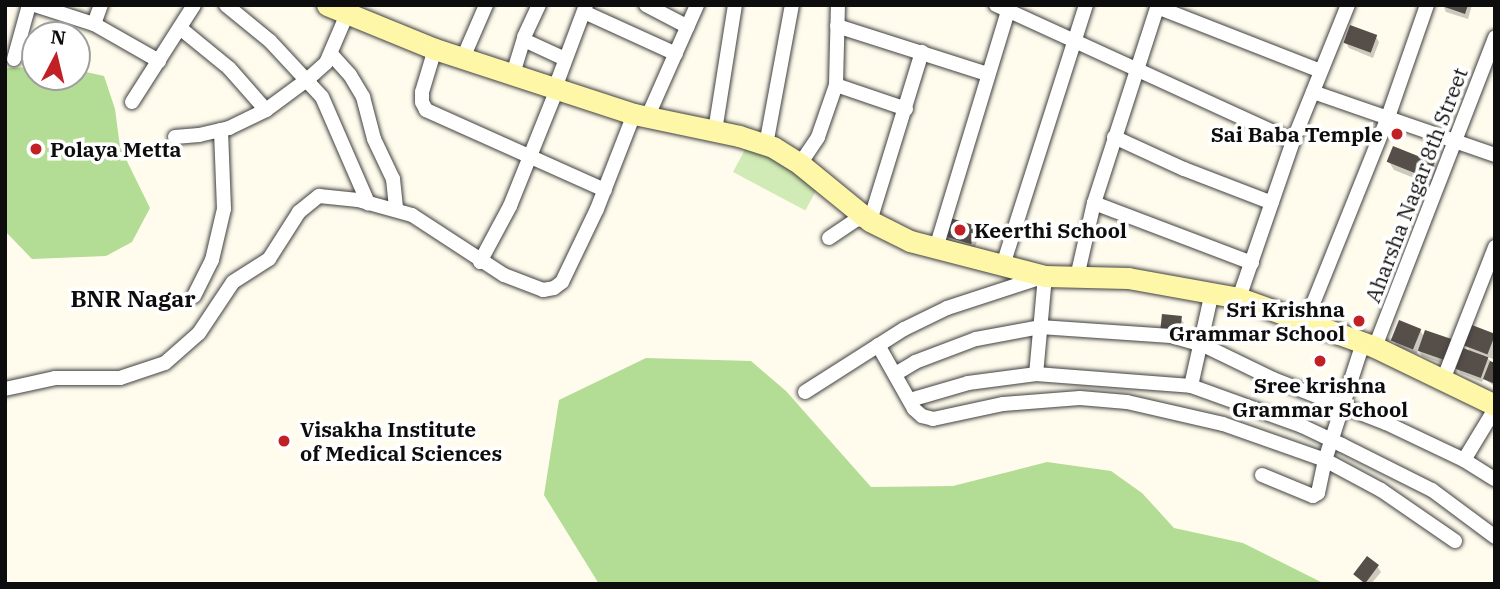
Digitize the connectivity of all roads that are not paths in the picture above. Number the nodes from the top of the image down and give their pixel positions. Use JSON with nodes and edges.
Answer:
{"nodes":[{"id":1,"x":29,"y":5,"type":"edge"},
{"id":2,"x":35,"y":5,"type":"edge"},
{"id":3,"x":101,"y":5,"type":"edge"},
{"id":4,"x":194,"y":5,"type":"edge"},
{"id":5,"x":226,"y":5,"type":"edge"},
{"id":6,"x":327,"y":5,"type":"edge"},
{"id":7,"x":486,"y":5,"type":"edge"},
{"id":8,"x":539,"y":5,"type":"edge"},
{"id":9,"x":646,"y":5,"type":"edge"},
{"id":10,"x":697,"y":5,"type":"edge"},
{"id":11,"x":735,"y":5,"type":"edge"},
{"id":12,"x":792,"y":5,"type":"edge"},
{"id":13,"x":838,"y":5,"type":"edge"},
{"id":14,"x":1086,"y":5,"type":"edge"},
{"id":15,"x":1427,"y":5,"type":"edge"},
{"id":16,"x":1158,"y":6,"type":"edge"},
{"id":17,"x":1005,"y":7,"type":"edge"},
{"id":18,"x":1342,"y":7,"type":"edge"},
{"id":19,"x":349,"y":9,"type":"edge"},
{"id":20,"x":585,"y":9,"type":"edge"},
{"id":21,"x":94,"y":24,"type":"junction"},
{"id":22,"x":837,"y":26,"type":"junction"},
{"id":23,"x":688,"y":27,"type":"junction"},
{"id":24,"x":180,"y":28,"type":"junction"},
{"id":25,"x":1495,"y":37,"type":"edge"},
{"id":26,"x":524,"y":40,"type":"junction"},
{"id":27,"x":1074,"y":41,"type":"junction"},
{"id":28,"x":435,"y":49,"type":"junction"},
{"id":29,"x":922,"y":52,"type":"junction"},
{"id":30,"x":331,"y":54,"type":"junction"},
{"id":31,"x":676,"y":54,"type":"junction"},
{"id":32,"x":463,"y":58,"type":"junction"},
{"id":33,"x":565,"y":59,"type":"junction"},
{"id":34,"x":15,"y":60,"type":"dead end"},
{"id":35,"x":159,"y":61,"type":"junction"},
{"id":36,"x":1135,"y":71,"type":"junction"},
{"id":37,"x":1320,"y":71,"type":"junction"},
{"id":38,"x":513,"y":74,"type":"junction"},
{"id":39,"x":987,"y":74,"type":"junction"},
{"id":40,"x":308,"y":79,"type":"junction"},
{"id":41,"x":836,"y":85,"type":"junction"},
{"id":42,"x":556,"y":88,"type":"junction"},
{"id":43,"x":1312,"y":92,"type":"junction"},
{"id":44,"x":132,"y":102,"type":"dead end"},
{"id":45,"x":906,"y":109,"type":"junction"},
{"id":46,"x":266,"y":110,"type":"junction"},
{"id":47,"x":641,"y":116,"type":"junction"},
{"id":48,"x":1388,"y":117,"type":"junction"},
{"id":49,"x":221,"y":130,"type":"junction"},
{"id":50,"x":715,"y":131,"type":"junction"},
{"id":51,"x":175,"y":136,"type":"dead end"},
{"id":52,"x":1114,"y":137,"type":"junction"},
{"id":53,"x":1293,"y":141,"type":"junction"},
{"id":54,"x":1456,"y":141,"type":"junction"},
{"id":55,"x":766,"y":145,"type":"junction"},
{"id":56,"x":1495,"y":155,"type":"edge"},
{"id":57,"x":530,"y":157,"type":"junction"},
{"id":58,"x":800,"y":164,"type":"junction"},
{"id":59,"x":605,"y":190,"type":"junction"},
{"id":60,"x":368,"y":203,"type":"junction"},
{"id":61,"x":1094,"y":203,"type":"junction"},
{"id":62,"x":1272,"y":203,"type":"junction"},
{"id":63,"x":396,"y":210,"type":"junction"},
{"id":64,"x":870,"y":221,"type":"junction"},
{"id":65,"x":829,"y":238,"type":"dead end"},
{"id":66,"x":936,"y":247,"type":"junction"},
{"id":67,"x":1495,"y":247,"type":"edge"},
{"id":68,"x":480,"y":262,"type":"junction"},
{"id":69,"x":1252,"y":263,"type":"junction"},
{"id":70,"x":1003,"y":265,"type":"junction"},
{"id":71,"x":1045,"y":276,"type":"junction"},
{"id":72,"x":1077,"y":277,"type":"junction"},
{"id":73,"x":1212,"y":292,"type":"junction"},
{"id":74,"x":194,"y":296,"type":"dead end"},
{"id":75,"x":1239,"y":298,"type":"junction"},
{"id":76,"x":1306,"y":321,"type":"junction"},
{"id":77,"x":1040,"y":327,"type":"junction"},
{"id":78,"x":878,"y":345,"type":"junction"},
{"id":79,"x":1203,"y":345,"type":"junction"},
{"id":80,"x":1369,"y":345,"type":"junction"},
{"id":81,"x":897,"y":373,"type":"junction"},
{"id":82,"x":1036,"y":374,"type":"junction"},
{"id":83,"x":1443,"y":380,"type":"junction"},
{"id":84,"x":1191,"y":386,"type":"junction"},
{"id":85,"x":5,"y":389,"type":"edge"},
{"id":86,"x":805,"y":392,"type":"dead end"},
{"id":87,"x":910,"y":400,"type":"junction"},
{"id":88,"x":1343,"y":407,"type":"junction"},
{"id":89,"x":1495,"y":407,"type":"edge"},
{"id":90,"x":1330,"y":439,"type":"junction"},
{"id":91,"x":1325,"y":460,"type":"junction"},
{"id":92,"x":1464,"y":460,"type":"junction"},
{"id":93,"x":1262,"y":475,"type":"dead end"},
{"id":94,"x":1495,"y":480,"type":"edge"},
{"id":95,"x":1495,"y":537,"type":"edge"},
{"id":96,"x":1455,"y":541,"type":"dead end"}],
"edges":[{"from":1,"to":34,"type":"street"},
{"from":2,"to":21,"type":"street"},
{"from":3,"to":21,"type":"street"},
{"from":4,"to":24,"type":"street"},
{"from":5,"to":40,"type":"street"},
{"from":6,"to":19,"type":"street"},
{"from":7,"to":32,"type":"street"},
{"from":8,"to":26,"type":"street"},
{"from":9,"to":23,"type":"street"},
{"from":10,"to":23,"type":"street"},
{"from":11,"to":50,"type":"street"},
{"from":12,"to":55,"type":"street"},
{"from":13,"to":22,"type":"street"},
{"from":14,"to":27,"type":"street"},
{"from":15,"to":48,"type":"street"},
{"from":16,"to":36,"type":"street"},
{"from":16,"to":37,"type":"street"},
{"from":17,"to":27,"type":"street"},
{"from":17,"to":39,"type":"street"},
{"from":18,"to":37,"type":"street"},
{"from":19,"to":28,"type":"street"},
{"from":19,"to":30,"type":"street"},
{"from":20,"to":31,"type":"street"},
{"from":20,"to":33,"type":"street"},
{"from":21,"to":35,"type":"street"},
{"from":22,"to":29,"type":"street"},
{"from":22,"to":41,"type":"street"},
{"from":23,"to":31,"type":"street"},
{"from":24,"to":35,"type":"street"},
{"from":24,"to":46,"type":"street"},
{"from":25,"to":54,"type":"street","name":"Aharsha Nagar 8th Street"},
{"from":26,"to":33,"type":"street"},
{"from":26,"to":38,"type":"street"},
{"from":27,"to":36,"type":"street"},
{"from":27,"to":70,"type":"street"},
{"from":28,"to":32,"type":"street"},
{"from":28,"to":57,"type":"street"},
{"from":29,"to":39,"type":"street"},
{"from":29,"to":45,"type":"street"},
{"from":30,"to":40,"type":"street"},
{"from":30,"to":63,"type":"street"},
{"from":31,"to":47,"type":"street"},
{"from":32,"to":38,"type":"street"},
{"from":33,"to":42,"type":"street"},
{"from":35,"to":44,"type":"street"},
{"from":36,"to":52,"type":"street"},
{"from":36,"to":53,"type":"street"},
{"from":37,"to":43,"type":"street"},
{"from":38,"to":42,"type":"street"},
{"from":39,"to":66,"type":"street"},
{"from":40,"to":46,"type":"street"},
{"from":40,"to":60,"type":"street"},
{"from":41,"to":45,"type":"street"},
{"from":41,"to":58,"type":"street"},
{"from":42,"to":47,"type":"street"},
{"from":42,"to":57,"type":"street"},
{"from":43,"to":48,"type":"street"},
{"from":43,"to":53,"type":"street"},
{"from":45,"to":64,"type":"street"},
{"from":46,"to":49,"type":"street"},
{"from":47,"to":50,"type":"street"},
{"from":47,"to":59,"type":"street"},
{"from":48,"to":54,"type":"street"},
{"from":48,"to":76,"type":"street"},
{"from":49,"to":51,"type":"street"},
{"from":49,"to":74,"type":"street"},
{"from":50,"to":55,"type":"street"},
{"from":52,"to":61,"type":"street"},
{"from":52,"to":62,"type":"street"},
{"from":53,"to":62,"type":"street"},
{"from":54,"to":56,"type":"street"},
{"from":54,"to":80,"type":"street","name":"Aharsha Nagar 8th Street"},
{"from":55,"to":58,"type":"street"},
{"from":57,"to":59,"type":"street"},
{"from":57,"to":68,"type":"street"},
{"from":58,"to":64,"type":"street"},
{"from":59,"to":68,"type":"street"},
{"from":60,"to":63,"type":"street"},
{"from":60,"to":85,"type":"street"},
{"from":61,"to":69,"type":"street"},
{"from":61,"to":72,"type":"street"},
{"from":62,"to":69,"type":"street"},
{"from":63,"to":68,"type":"street"},
{"from":64,"to":65,"type":"street"},
{"from":64,"to":66,"type":"street"},
{"from":66,"to":70,"type":"street"},
{"from":67,"to":83,"type":"street"},
{"from":69,"to":75,"type":"street"},
{"from":70,"to":71,"type":"street"},
{"from":71,"to":72,"type":"street"},
{"from":71,"to":77,"type":"street"},
{"from":71,"to":78,"type":"street"},
{"from":72,"to":73,"type":"street"},
{"from":73,"to":75,"type":"street"},
{"from":73,"to":79,"type":"street"},
{"from":75,"to":76,"type":"street"},
{"from":76,"to":80,"type":"street"},
{"from":77,"to":79,"type":"street"},
{"from":77,"to":81,"type":"street"},
{"from":77,"to":82,"type":"street"},
{"from":78,"to":81,"type":"street"},
{"from":78,"to":86,"type":"street"},
{"from":79,"to":84,"type":"street"},
{"from":79,"to":88,"type":"street"},
{"from":80,"to":83,"type":"street"},
{"from":80,"to":88,"type":"street","name":"Aharsha Nagar 8th Street"},
{"from":81,"to":87,"type":"street"},
{"from":82,"to":84,"type":"street"},
{"from":82,"to":87,"type":"street"},
{"from":83,"to":89,"type":"street"},
{"from":84,"to":90,"type":"street"},
{"from":87,"to":91,"type":"street"},
{"from":88,"to":90,"type":"street","name":"Aharsha Nagar 8th Street"},
{"from":88,"to":92,"type":"street"},
{"from":89,"to":92,"type":"street"},
{"from":90,"to":91,"type":"street","name":"Aharsha Nagar 8th Street"},
{"from":90,"to":95,"type":"street"},
{"from":91,"to":93,"type":"street","name":"Aharsha Nagar 8th Street"},
{"from":91,"to":96,"type":"street"},
{"from":92,"to":94,"type":"street"}]}
